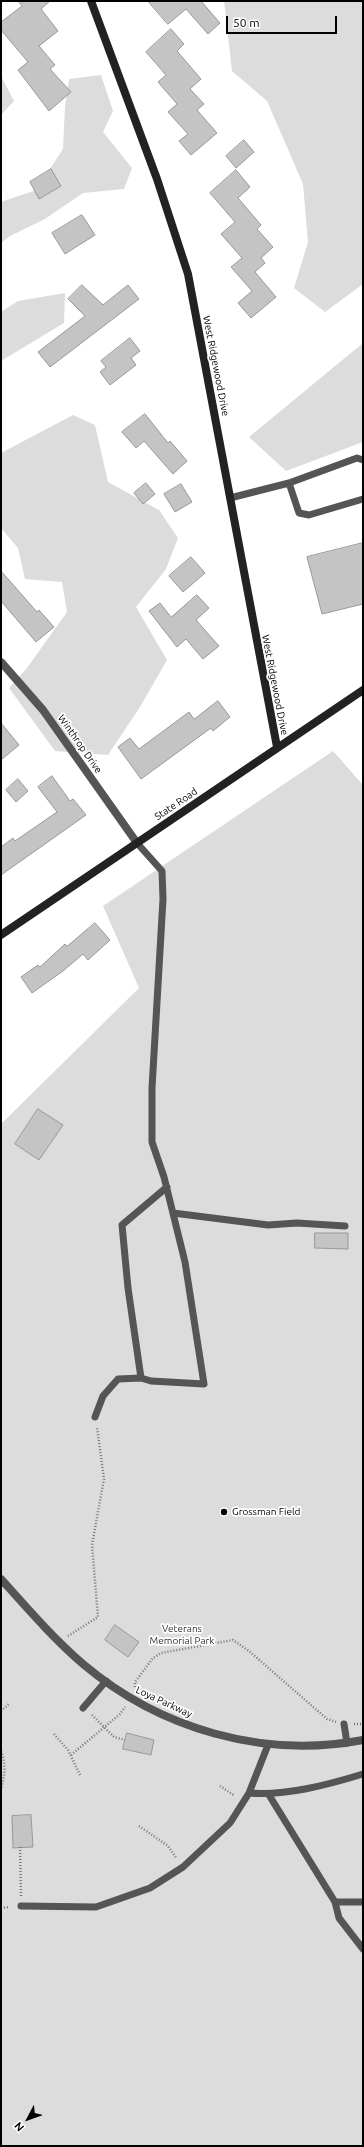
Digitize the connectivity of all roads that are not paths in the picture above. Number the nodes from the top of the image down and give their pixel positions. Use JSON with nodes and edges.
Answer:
{"nodes":[{"id":1,"x":91,"y":1,"type":"edge"},
{"id":2,"x":363,"y":460,"type":"edge"},
{"id":3,"x":289,"y":483,"type":"junction"},
{"id":4,"x":230,"y":498,"type":"junction"},
{"id":5,"x":363,"y":499,"type":"edge"},
{"id":6,"x":1,"y":662,"type":"edge"},
{"id":7,"x":363,"y":690,"type":"edge"},
{"id":8,"x":277,"y":747,"type":"junction"},
{"id":9,"x":137,"y":843,"type":"junction"},
{"id":10,"x":1,"y":936,"type":"edge"},
{"id":11,"x":167,"y":1187,"type":"junction"},
{"id":12,"x":173,"y":1213,"type":"junction"},
{"id":13,"x":345,"y":1226,"type":"dead end"},
{"id":14,"x":141,"y":1378,"type":"junction"},
{"id":15,"x":95,"y":1417,"type":"road end"},
{"id":16,"x":1,"y":1579,"type":"edge"},
{"id":17,"x":106,"y":1682,"type":"junction"},
{"id":18,"x":83,"y":1708,"type":"dead end"},
{"id":19,"x":344,"y":1724,"type":"road end"},
{"id":20,"x":363,"y":1740,"type":"edge"},
{"id":21,"x":347,"y":1743,"type":"junction"},
{"id":22,"x":268,"y":1745,"type":"junction"},
{"id":23,"x":363,"y":1774,"type":"edge"},
{"id":24,"x":249,"y":1793,"type":"junction"},
{"id":25,"x":269,"y":1795,"type":"junction"},
{"id":26,"x":335,"y":1902,"type":"junction"},
{"id":27,"x":363,"y":1902,"type":"edge"},
{"id":28,"x":21,"y":1906,"type":"road end"},
{"id":29,"x":363,"y":1949,"type":"edge"}],
"edges":[{"from":1,"to":4,"type":"street","name":"West Ridgewood Drive"},
{"from":2,"to":3,"type":"lane"},
{"from":3,"to":4,"type":"lane"},
{"from":3,"to":5,"type":"lane"},
{"from":4,"to":8,"type":"street","name":"West Ridgewood Drive"},
{"from":6,"to":9,"type":"street","name":"Winthrop Drive"},
{"from":7,"to":8,"type":"street","name":"State Road"},
{"from":8,"to":9,"type":"street","name":"State Road"},
{"from":9,"to":10,"type":"street","name":"State Road"},
{"from":9,"to":11,"type":"lane"},
{"from":11,"to":12,"type":"lane"},
{"from":11,"to":14,"type":"lane"},
{"from":12,"to":13,"type":"lane"},
{"from":12,"to":14,"type":"lane"},
{"from":14,"to":15,"type":"lane"},
{"from":16,"to":17,"type":"street","name":"Loya Parkway"},
{"from":17,"to":18,"type":"lane"},
{"from":17,"to":22,"type":"street","name":"Loya Parkway"},
{"from":19,"to":21,"type":"lane"},
{"from":20,"to":21,"type":"street","name":"Loya Parkway"},
{"from":21,"to":22,"type":"street","name":"Loya Parkway"},
{"from":22,"to":24,"type":"lane"},
{"from":23,"to":25,"type":"lane"},
{"from":24,"to":25,"type":"lane"},
{"from":24,"to":28,"type":"lane"},
{"from":25,"to":26,"type":"lane"},
{"from":26,"to":27,"type":"lane"},
{"from":26,"to":29,"type":"lane"}]}
